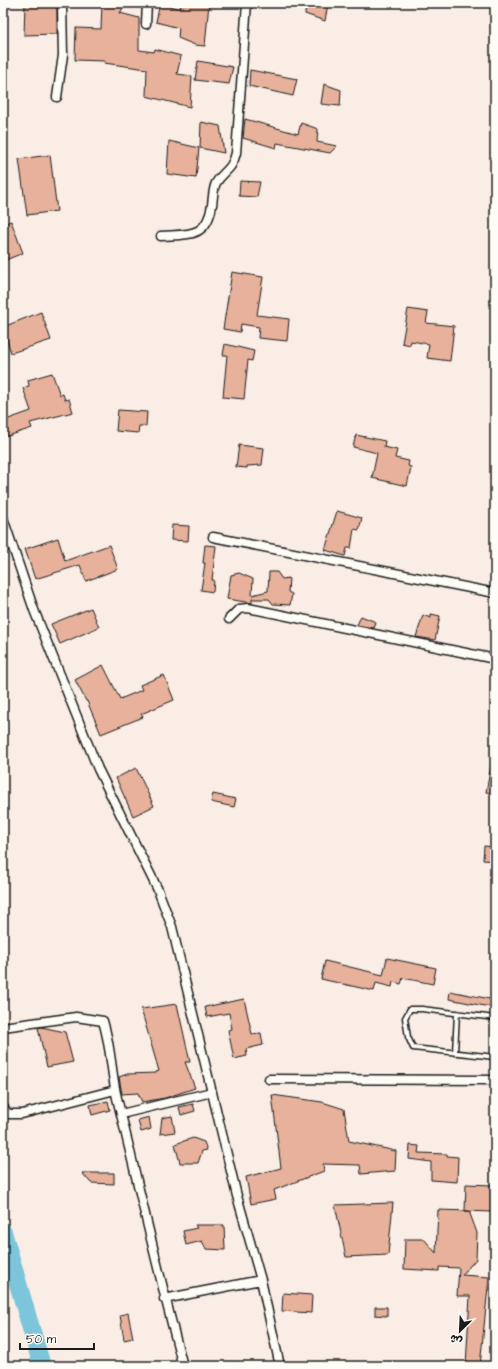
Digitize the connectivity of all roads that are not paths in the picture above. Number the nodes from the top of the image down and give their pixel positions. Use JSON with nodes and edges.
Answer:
{"nodes":[{"id":1,"x":62,"y":3,"type":"edge"},
{"id":2,"x":147,"y":3,"type":"edge"},
{"id":3,"x":247,"y":3,"type":"edge"},
{"id":4,"x":146,"y":24,"type":"dead end"},
{"id":5,"x":56,"y":97,"type":"dead end"},
{"id":6,"x":161,"y":236,"type":"dead end"},
{"id":7,"x":3,"y":518,"type":"edge"},
{"id":8,"x":213,"y":537,"type":"dead end"},
{"id":9,"x":495,"y":593,"type":"edge"},
{"id":10,"x":229,"y":619,"type":"dead end"},
{"id":11,"x":495,"y":659,"type":"edge"},
{"id":12,"x":457,"y":1013,"type":"junction"},
{"id":13,"x":495,"y":1018,"type":"edge"},
{"id":14,"x":3,"y":1027,"type":"edge"},
{"id":15,"x":455,"y":1053,"type":"junction"},
{"id":16,"x":495,"y":1057,"type":"edge"},
{"id":17,"x":269,"y":1079,"type":"dead end"},
{"id":18,"x":495,"y":1080,"type":"edge"},
{"id":19,"x":115,"y":1090,"type":"junction"},
{"id":20,"x":212,"y":1092,"type":"junction"},
{"id":21,"x":3,"y":1107,"type":"edge"},
{"id":22,"x":121,"y":1114,"type":"junction"},
{"id":23,"x":261,"y":1280,"type":"junction"},
{"id":24,"x":164,"y":1299,"type":"junction"},
{"id":25,"x":183,"y":1366,"type":"edge"},
{"id":26,"x":280,"y":1366,"type":"edge"}],
"edges":[{"from":1,"to":5,"type":"street"},
{"from":2,"to":4,"type":"street"},
{"from":3,"to":6,"type":"street"},
{"from":7,"to":20,"type":"street"},
{"from":8,"to":9,"type":"street"},
{"from":10,"to":11,"type":"street"},
{"from":12,"to":13,"type":"lane"},
{"from":12,"to":15,"type":"lane"},
{"from":12,"to":15,"type":"lane"},
{"from":14,"to":19,"type":"street"},
{"from":15,"to":16,"type":"lane"},
{"from":17,"to":18,"type":"street"},
{"from":19,"to":21,"type":"street"},
{"from":19,"to":22,"type":"street"},
{"from":20,"to":22,"type":"street"},
{"from":20,"to":23,"type":"street"},
{"from":22,"to":24,"type":"street"},
{"from":23,"to":24,"type":"street"},
{"from":23,"to":26,"type":"street"},
{"from":24,"to":25,"type":"street"}]}
